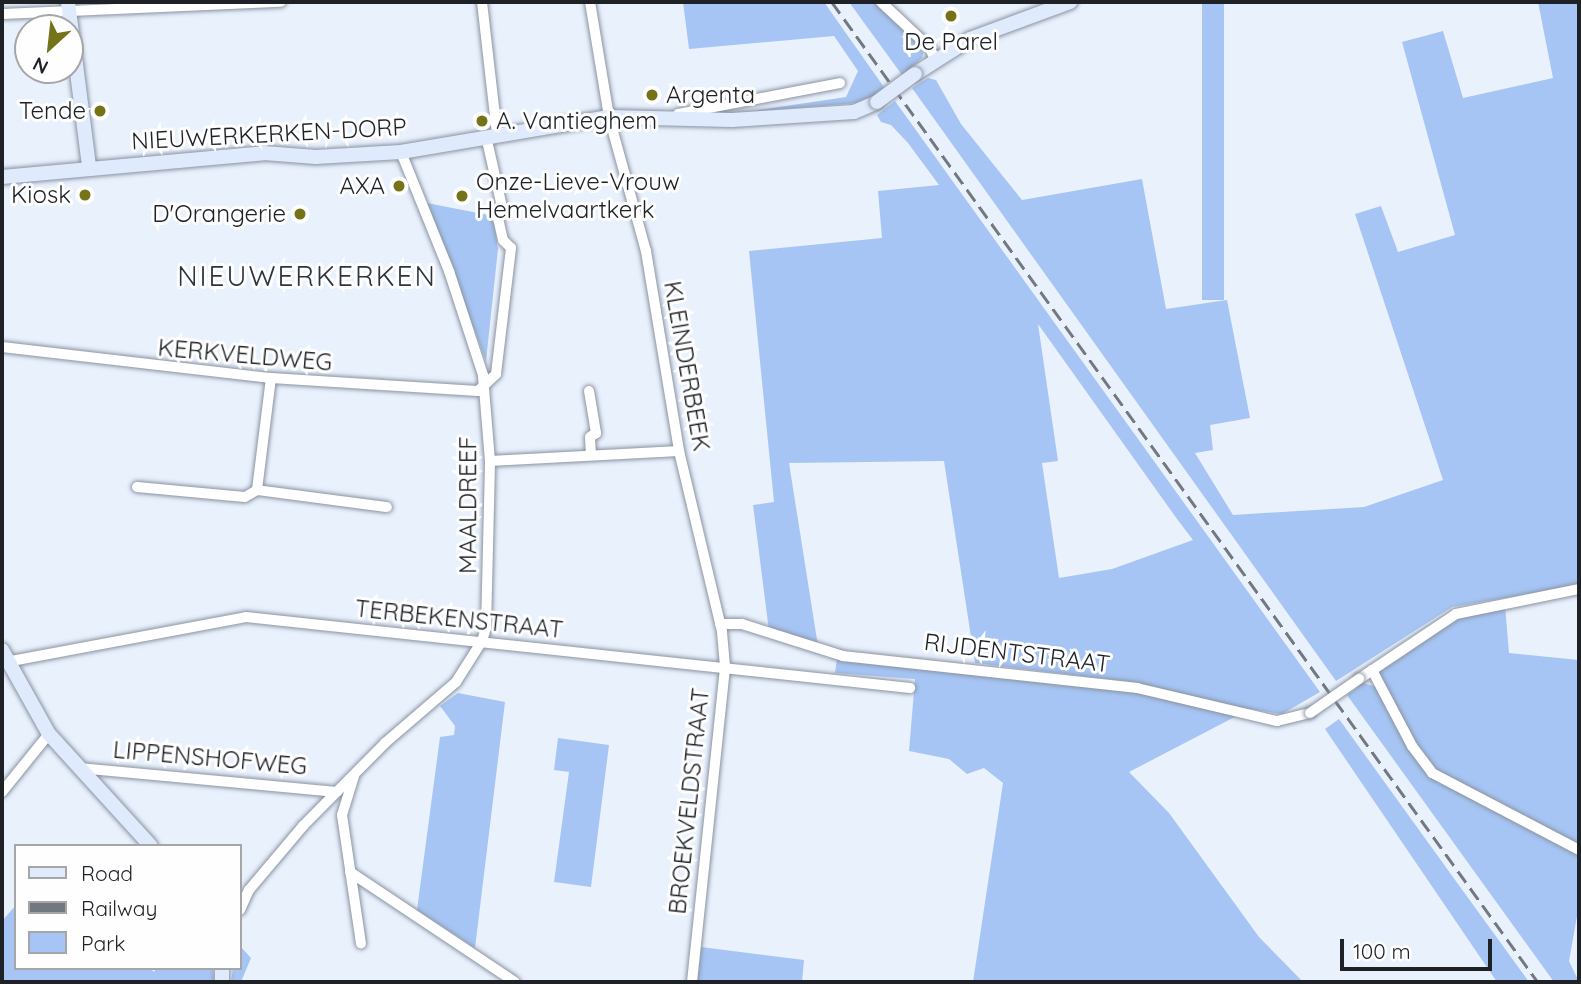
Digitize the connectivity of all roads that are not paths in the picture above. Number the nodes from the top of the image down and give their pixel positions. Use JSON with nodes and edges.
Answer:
{"nodes":[{"id":1,"x":281,"y":2,"type":"edge"},
{"id":2,"x":482,"y":2,"type":"edge"},
{"id":3,"x":590,"y":2,"type":"edge"},
{"id":4,"x":881,"y":2,"type":"edge"},
{"id":5,"x":1070,"y":2,"type":"edge"},
{"id":6,"x":68,"y":6,"type":"edge"},
{"id":7,"x":2,"y":15,"type":"edge"},
{"id":8,"x":935,"y":60,"type":"junction"},
{"id":9,"x":840,"y":83,"type":"dead end"},
{"id":10,"x":674,"y":115,"type":"junction"},
{"id":11,"x":609,"y":117,"type":"junction"},
{"id":12,"x":492,"y":135,"type":"junction"},
{"id":13,"x":401,"y":152,"type":"junction"},
{"id":14,"x":89,"y":167,"type":"junction"},
{"id":15,"x":2,"y":177,"type":"edge"},
{"id":16,"x":2,"y":347,"type":"edge"},
{"id":17,"x":271,"y":378,"type":"junction"},
{"id":18,"x":485,"y":388,"type":"junction"},
{"id":19,"x":589,"y":391,"type":"dead end"},
{"id":20,"x":679,"y":451,"type":"junction"},
{"id":21,"x":591,"y":454,"type":"junction"},
{"id":22,"x":489,"y":461,"type":"junction"},
{"id":23,"x":137,"y":487,"type":"dead end"},
{"id":24,"x":257,"y":490,"type":"junction"},
{"id":25,"x":387,"y":507,"type":"dead end"},
{"id":26,"x":1579,"y":589,"type":"edge"},
{"id":27,"x":720,"y":624,"type":"junction"},
{"id":28,"x":482,"y":642,"type":"junction"},
{"id":29,"x":4,"y":656,"type":"edge"},
{"id":30,"x":725,"y":667,"type":"junction"},
{"id":31,"x":1372,"y":670,"type":"junction"},
{"id":32,"x":910,"y":688,"type":"dead end"},
{"id":33,"x":49,"y":734,"type":"junction"},
{"id":34,"x":79,"y":768,"type":"junction"},
{"id":35,"x":355,"y":774,"type":"junction"},
{"id":36,"x":2,"y":792,"type":"edge"},
{"id":37,"x":337,"y":792,"type":"junction"},
{"id":38,"x":149,"y":844,"type":"edge"},
{"id":39,"x":1579,"y":850,"type":"edge"},
{"id":40,"x":350,"y":872,"type":"junction"},
{"id":41,"x":242,"y":906,"type":"edge"},
{"id":42,"x":361,"y":944,"type":"dead end"},
{"id":43,"x":515,"y":982,"type":"edge"},
{"id":44,"x":692,"y":982,"type":"edge"}],
"edges":[{"from":1,"to":6,"type":"street"},
{"from":2,"to":12,"type":"street","name":"MAALDREEF"},
{"from":3,"to":11,"type":"street","name":"KLEINDERBEEK"},
{"from":4,"to":8,"type":"street"},
{"from":5,"to":8,"type":"street","name":"NIEUWERKERKEN-DORP"},
{"from":6,"to":7,"type":"street"},
{"from":6,"to":14,"type":"street"},
{"from":8,"to":10,"type":"street","name":"NIEUWERKERKEN-DORP","bridge":true},
{"from":9,"to":10,"type":"street"},
{"from":10,"to":11,"type":"street","name":"NIEUWERKERKEN-DORP"},
{"from":11,"to":12,"type":"street","name":"NIEUWERKERKEN-DORP"},
{"from":11,"to":20,"type":"street","name":"KLEINDERBEEK"},
{"from":12,"to":13,"type":"street","name":"NIEUWERKERKEN-DORP"},
{"from":12,"to":18,"type":"street","name":"MAALDREEF"},
{"from":13,"to":14,"type":"street","name":"NIEUWERKERKEN-DORP"},
{"from":13,"to":18,"type":"street","name":"MAALDREEF"},
{"from":14,"to":15,"type":"street","name":"NIEUWERKERKEN-DORP"},
{"from":16,"to":17,"type":"street","name":"KERKVELDWEG"},
{"from":17,"to":18,"type":"street","name":"KERKVELDWEG"},
{"from":17,"to":24,"type":"street"},
{"from":18,"to":22,"type":"street","name":"MAALDREEF"},
{"from":19,"to":21,"type":"street"},
{"from":20,"to":21,"type":"street"},
{"from":20,"to":27,"type":"street","name":"KLEINDERBEEK"},
{"from":21,"to":22,"type":"street"},
{"from":22,"to":28,"type":"street","name":"MAALDREEF"},
{"from":23,"to":24,"type":"street"},
{"from":24,"to":25,"type":"street"},
{"from":26,"to":31,"type":"street"},
{"from":27,"to":30,"type":"street","name":"BROEKVELDSTRAAT"},
{"from":27,"to":31,"type":"street","name":"RIJDENTSTRAAT","bridge":true},
{"from":28,"to":29,"type":"street","name":"TERBEKENSTRAAT"},
{"from":28,"to":30,"type":"street","name":"TERBEKENSTRAAT"},
{"from":28,"to":35,"type":"street","name":"MAALDREEF"},
{"from":29,"to":33,"type":"street"},
{"from":30,"to":32,"type":"street","name":"TERBEKENSTRAAT"},
{"from":30,"to":44,"type":"street","name":"BROEKVELDSTRAAT"},
{"from":31,"to":39,"type":"street"},
{"from":33,"to":34,"type":"street"},
{"from":33,"to":36,"type":"street"},
{"from":34,"to":37,"type":"street","name":"LIPPENSHOFWEG"},
{"from":34,"to":38,"type":"street"},
{"from":35,"to":37,"type":"street","name":"MAALDREEF"},
{"from":35,"to":40,"type":"street"},
{"from":37,"to":41,"type":"street","name":"MAALDREEF"},
{"from":40,"to":42,"type":"street"},
{"from":40,"to":43,"type":"street"}]}
